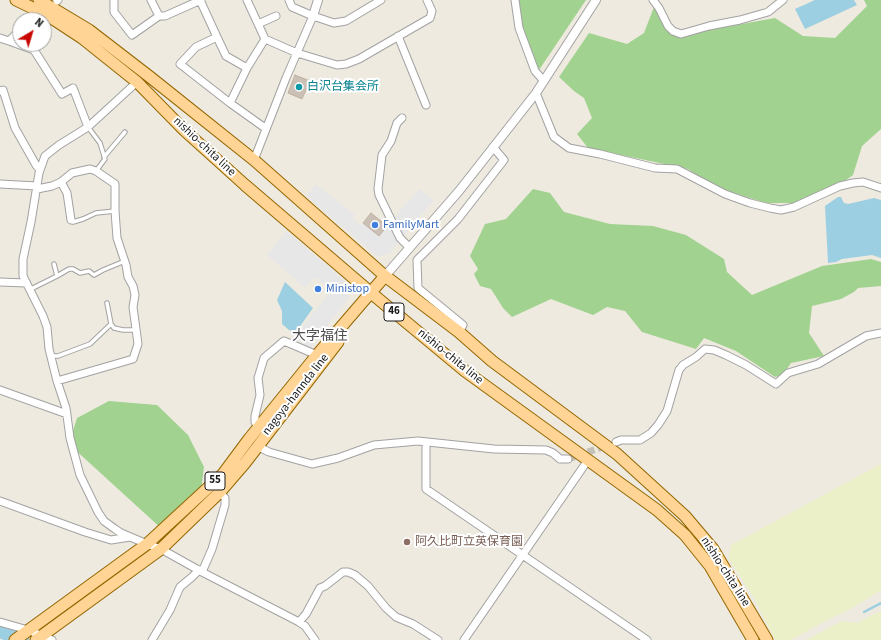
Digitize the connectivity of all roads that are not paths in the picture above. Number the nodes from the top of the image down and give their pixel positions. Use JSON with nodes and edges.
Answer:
{"nodes":[{"id":1,"x":16,"y":0,"type":"edge"},
{"id":2,"x":39,"y":0,"type":"edge"},
{"id":3,"x":114,"y":0,"type":"edge"},
{"id":4,"x":152,"y":0,"type":"edge"},
{"id":5,"x":201,"y":0,"type":"edge"},
{"id":6,"x":246,"y":0,"type":"edge"},
{"id":7,"x":289,"y":0,"type":"edge"},
{"id":8,"x":318,"y":0,"type":"edge"},
{"id":9,"x":381,"y":0,"type":"edge"},
{"id":10,"x":427,"y":0,"type":"edge"},
{"id":11,"x":515,"y":0,"type":"edge"},
{"id":12,"x":596,"y":0,"type":"edge"},
{"id":13,"x":653,"y":0,"type":"edge"},
{"id":14,"x":784,"y":0,"type":"edge"},
{"id":15,"x":158,"y":16,"type":"junction"},
{"id":16,"x":276,"y":16,"type":"dead end"},
{"id":17,"x":313,"y":16,"type":"junction"},
{"id":18,"x":258,"y":24,"type":"junction"},
{"id":19,"x":398,"y":36,"type":"junction"},
{"id":20,"x":217,"y":37,"type":"junction"},
{"id":21,"x":0,"y":38,"type":"edge"},
{"id":22,"x":12,"y":38,"type":"edge"},
{"id":23,"x":265,"y":40,"type":"junction"},
{"id":24,"x":9,"y":41,"type":"junction"},
{"id":25,"x":297,"y":52,"type":"junction"},
{"id":26,"x":247,"y":68,"type":"junction"},
{"id":27,"x":543,"y":80,"type":"junction"},
{"id":28,"x":137,"y":82,"type":"junction"},
{"id":29,"x":0,"y":91,"type":"edge"},
{"id":30,"x":536,"y":93,"type":"junction"},
{"id":31,"x":230,"y":103,"type":"junction"},
{"id":32,"x":426,"y":105,"type":"dead end"},
{"id":33,"x":402,"y":118,"type":"dead end"},
{"id":34,"x":88,"y":127,"type":"junction"},
{"id":35,"x":265,"y":128,"type":"junction"},
{"id":36,"x":125,"y":132,"type":"dead end"},
{"id":37,"x":494,"y":147,"type":"junction"},
{"id":38,"x":104,"y":157,"type":"junction"},
{"id":39,"x":254,"y":160,"type":"junction"},
{"id":40,"x":40,"y":170,"type":"junction"},
{"id":41,"x":96,"y":171,"type":"junction"},
{"id":42,"x":61,"y":182,"type":"junction"},
{"id":43,"x":0,"y":184,"type":"edge"},
{"id":44,"x":37,"y":187,"type":"junction"},
{"id":45,"x":881,"y":188,"type":"edge"},
{"id":46,"x":114,"y":211,"type":"junction"},
{"id":47,"x":71,"y":220,"type":"joint"},
{"id":48,"x":409,"y":248,"type":"junction"},
{"id":49,"x":124,"y":261,"type":"junction"},
{"id":50,"x":54,"y":264,"type":"dead end"},
{"id":51,"x":57,"y":276,"type":"junction"},
{"id":52,"x":385,"y":276,"type":"junction"},
{"id":53,"x":0,"y":282,"type":"edge"},
{"id":54,"x":28,"y":286,"type":"junction"},
{"id":55,"x":373,"y":294,"type":"junction"},
{"id":56,"x":107,"y":303,"type":"dead end"},
{"id":57,"x":112,"y":324,"type":"junction"},
{"id":58,"x":136,"y":330,"type":"junction"},
{"id":59,"x":459,"y":332,"type":"junction"},
{"id":60,"x":881,"y":332,"type":"edge"},
{"id":61,"x":317,"y":355,"type":"junction"},
{"id":62,"x":51,"y":356,"type":"junction"},
{"id":63,"x":57,"y":381,"type":"junction"},
{"id":64,"x":0,"y":390,"type":"edge"},
{"id":65,"x":67,"y":414,"type":"junction"},
{"id":66,"x":258,"y":428,"type":"junction"},
{"id":67,"x":426,"y":442,"type":"junction"},
{"id":68,"x":616,"y":442,"type":"tunnel mouth"},
{"id":69,"x":257,"y":446,"type":"junction"},
{"id":70,"x":568,"y":459,"type":"tunnel mouth"},
{"id":71,"x":588,"y":460,"type":"junction"},
{"id":72,"x":220,"y":492,"type":"junction"},
{"id":73,"x":0,"y":501,"type":"edge"},
{"id":74,"x":130,"y":536,"type":"junction"},
{"id":75,"x":147,"y":544,"type":"junction"},
{"id":76,"x":161,"y":549,"type":"junction"},
{"id":77,"x":523,"y":554,"type":"junction"},
{"id":78,"x":200,"y":571,"type":"junction"},
{"id":79,"x":0,"y":622,"type":"edge"},
{"id":80,"x":299,"y":622,"type":"junction"},
{"id":81,"x":26,"y":631,"type":"junction"},
{"id":82,"x":42,"y":639,"type":"edge"},
{"id":83,"x":15,"y":640,"type":"edge"},
{"id":84,"x":152,"y":640,"type":"edge"},
{"id":85,"x":315,"y":640,"type":"edge"},
{"id":86,"x":438,"y":640,"type":"edge"},
{"id":87,"x":464,"y":640,"type":"edge"},
{"id":88,"x":647,"y":640,"type":"edge"},
{"id":89,"x":753,"y":640,"type":"edge"},
{"id":90,"x":767,"y":640,"type":"edge"}],
"edges":[{"from":1,"to":28,"type":"main road","name":"nishio-chita line","number":"46"},
{"from":2,"to":39,"type":"main road","name":"nishio-chita line","number":"46"},
{"from":3,"to":15,"type":"street"},
{"from":4,"to":15,"type":"street"},
{"from":5,"to":15,"type":"street"},
{"from":5,"to":20,"type":"street"},
{"from":6,"to":18,"type":"street"},
{"from":7,"to":17,"type":"street"},
{"from":8,"to":17,"type":"street"},
{"from":9,"to":17,"type":"street"},
{"from":10,"to":19,"type":"street"},
{"from":11,"to":27,"type":"street"},
{"from":12,"to":27,"type":"street"},
{"from":13,"to":14,"type":"street"},
{"from":16,"to":18,"type":"street"},
{"from":17,"to":25,"type":"street"},
{"from":18,"to":23,"type":"street"},
{"from":19,"to":25,"type":"street"},
{"from":19,"to":32,"type":"street"},
{"from":20,"to":26,"type":"street"},
{"from":20,"to":31,"type":"street"},
{"from":21,"to":24,"type":"street"},
{"from":22,"to":24,"type":"street"},
{"from":23,"to":25,"type":"street"},
{"from":23,"to":26,"type":"street"},
{"from":24,"to":34,"type":"street"},
{"from":25,"to":35,"type":"street"},
{"from":26,"to":31,"type":"street"},
{"from":27,"to":30,"type":"street"},
{"from":28,"to":34,"type":"street"},
{"from":28,"to":55,"type":"main road","name":"nishio-chita line","number":"46"},
{"from":29,"to":40,"type":"street"},
{"from":30,"to":37,"type":"street"},
{"from":30,"to":45,"type":"street"},
{"from":31,"to":35,"type":"street"},
{"from":33,"to":48,"type":"street"},
{"from":34,"to":38,"type":"lane"},
{"from":34,"to":40,"type":"street"},
{"from":35,"to":39,"type":"street"},
{"from":36,"to":38,"type":"lane"},
{"from":37,"to":48,"type":"street"},
{"from":37,"to":59,"type":"street"},
{"from":38,"to":41,"type":"lane"},
{"from":39,"to":52,"type":"main road","name":"nishio-chita line","number":"46"},
{"from":40,"to":44,"type":"street"},
{"from":41,"to":42,"type":"street"},
{"from":41,"to":46,"type":"street"},
{"from":42,"to":44,"type":"street"},
{"from":42,"to":47,"type":"street"},
{"from":43,"to":44,"type":"street"},
{"from":44,"to":54,"type":"street"},
{"from":46,"to":47,"type":"lane"},
{"from":46,"to":49,"type":"street"},
{"from":48,"to":52,"type":"street"},
{"from":49,"to":51,"type":"lane"},
{"from":49,"to":58,"type":"street"},
{"from":50,"to":51,"type":"lane"},
{"from":51,"to":54,"type":"lane"},
{"from":52,"to":55,"type":"main road","name":"nagoya-hannda line","number":"55"},
{"from":52,"to":59,"type":"main road","name":"nishio-chita line","number":"46"},
{"from":53,"to":54,"type":"street"},
{"from":54,"to":62,"type":"street"},
{"from":55,"to":61,"type":"main road","name":"nagoya-hannda line","number":"55"},
{"from":55,"to":69,"type":"main road","name":"nagoya-hannda line","number":"55"},
{"from":55,"to":71,"type":"main road","name":"nishio-chita line","number":"46"},
{"from":56,"to":57,"type":"lane"},
{"from":57,"to":58,"type":"lane"},
{"from":57,"to":62,"type":"lane"},
{"from":58,"to":63,"type":"street"},
{"from":59,"to":90,"type":"main road","name":"nishio-chita line","number":"46"},
{"from":60,"to":68,"type":"street"},
{"from":61,"to":66,"type":"main road","name":"nagoya-hannda line","number":"55"},
{"from":61,"to":66,"type":"street"},
{"from":62,"to":63,"type":"street"},
{"from":63,"to":65,"type":"street"},
{"from":64,"to":65,"type":"street"},
{"from":65,"to":74,"type":"street"},
{"from":66,"to":75,"type":"main road","name":"nagoya-hannda line","number":"55"},
{"from":67,"to":69,"type":"street"},
{"from":67,"to":70,"type":"street"},
{"from":67,"to":77,"type":"street"},
{"from":69,"to":72,"type":"main road","name":"nagoya-hannda line","number":"55"},
{"from":71,"to":77,"type":"street"},
{"from":71,"to":89,"type":"main road","name":"nishio-chita line","number":"46"},
{"from":72,"to":76,"type":"main road","name":"nagoya-hannda line","number":"55"},
{"from":72,"to":78,"type":"street"},
{"from":73,"to":74,"type":"street"},
{"from":74,"to":75,"type":"street"},
{"from":75,"to":76,"type":"street"},
{"from":75,"to":81,"type":"main road","name":"nagoya-hannda line","number":"55"},
{"from":76,"to":78,"type":"street"},
{"from":76,"to":82,"type":"main road","name":"nagoya-hannda line","number":"55"},
{"from":77,"to":87,"type":"street"},
{"from":77,"to":88,"type":"street"},
{"from":78,"to":80,"type":"street"},
{"from":78,"to":84,"type":"street"},
{"from":79,"to":81,"type":"street"},
{"from":80,"to":85,"type":"street"},
{"from":80,"to":86,"type":"street"},
{"from":81,"to":82,"type":"street"},
{"from":81,"to":83,"type":"main road","name":"nagoya-hannda line","number":"55"}]}
